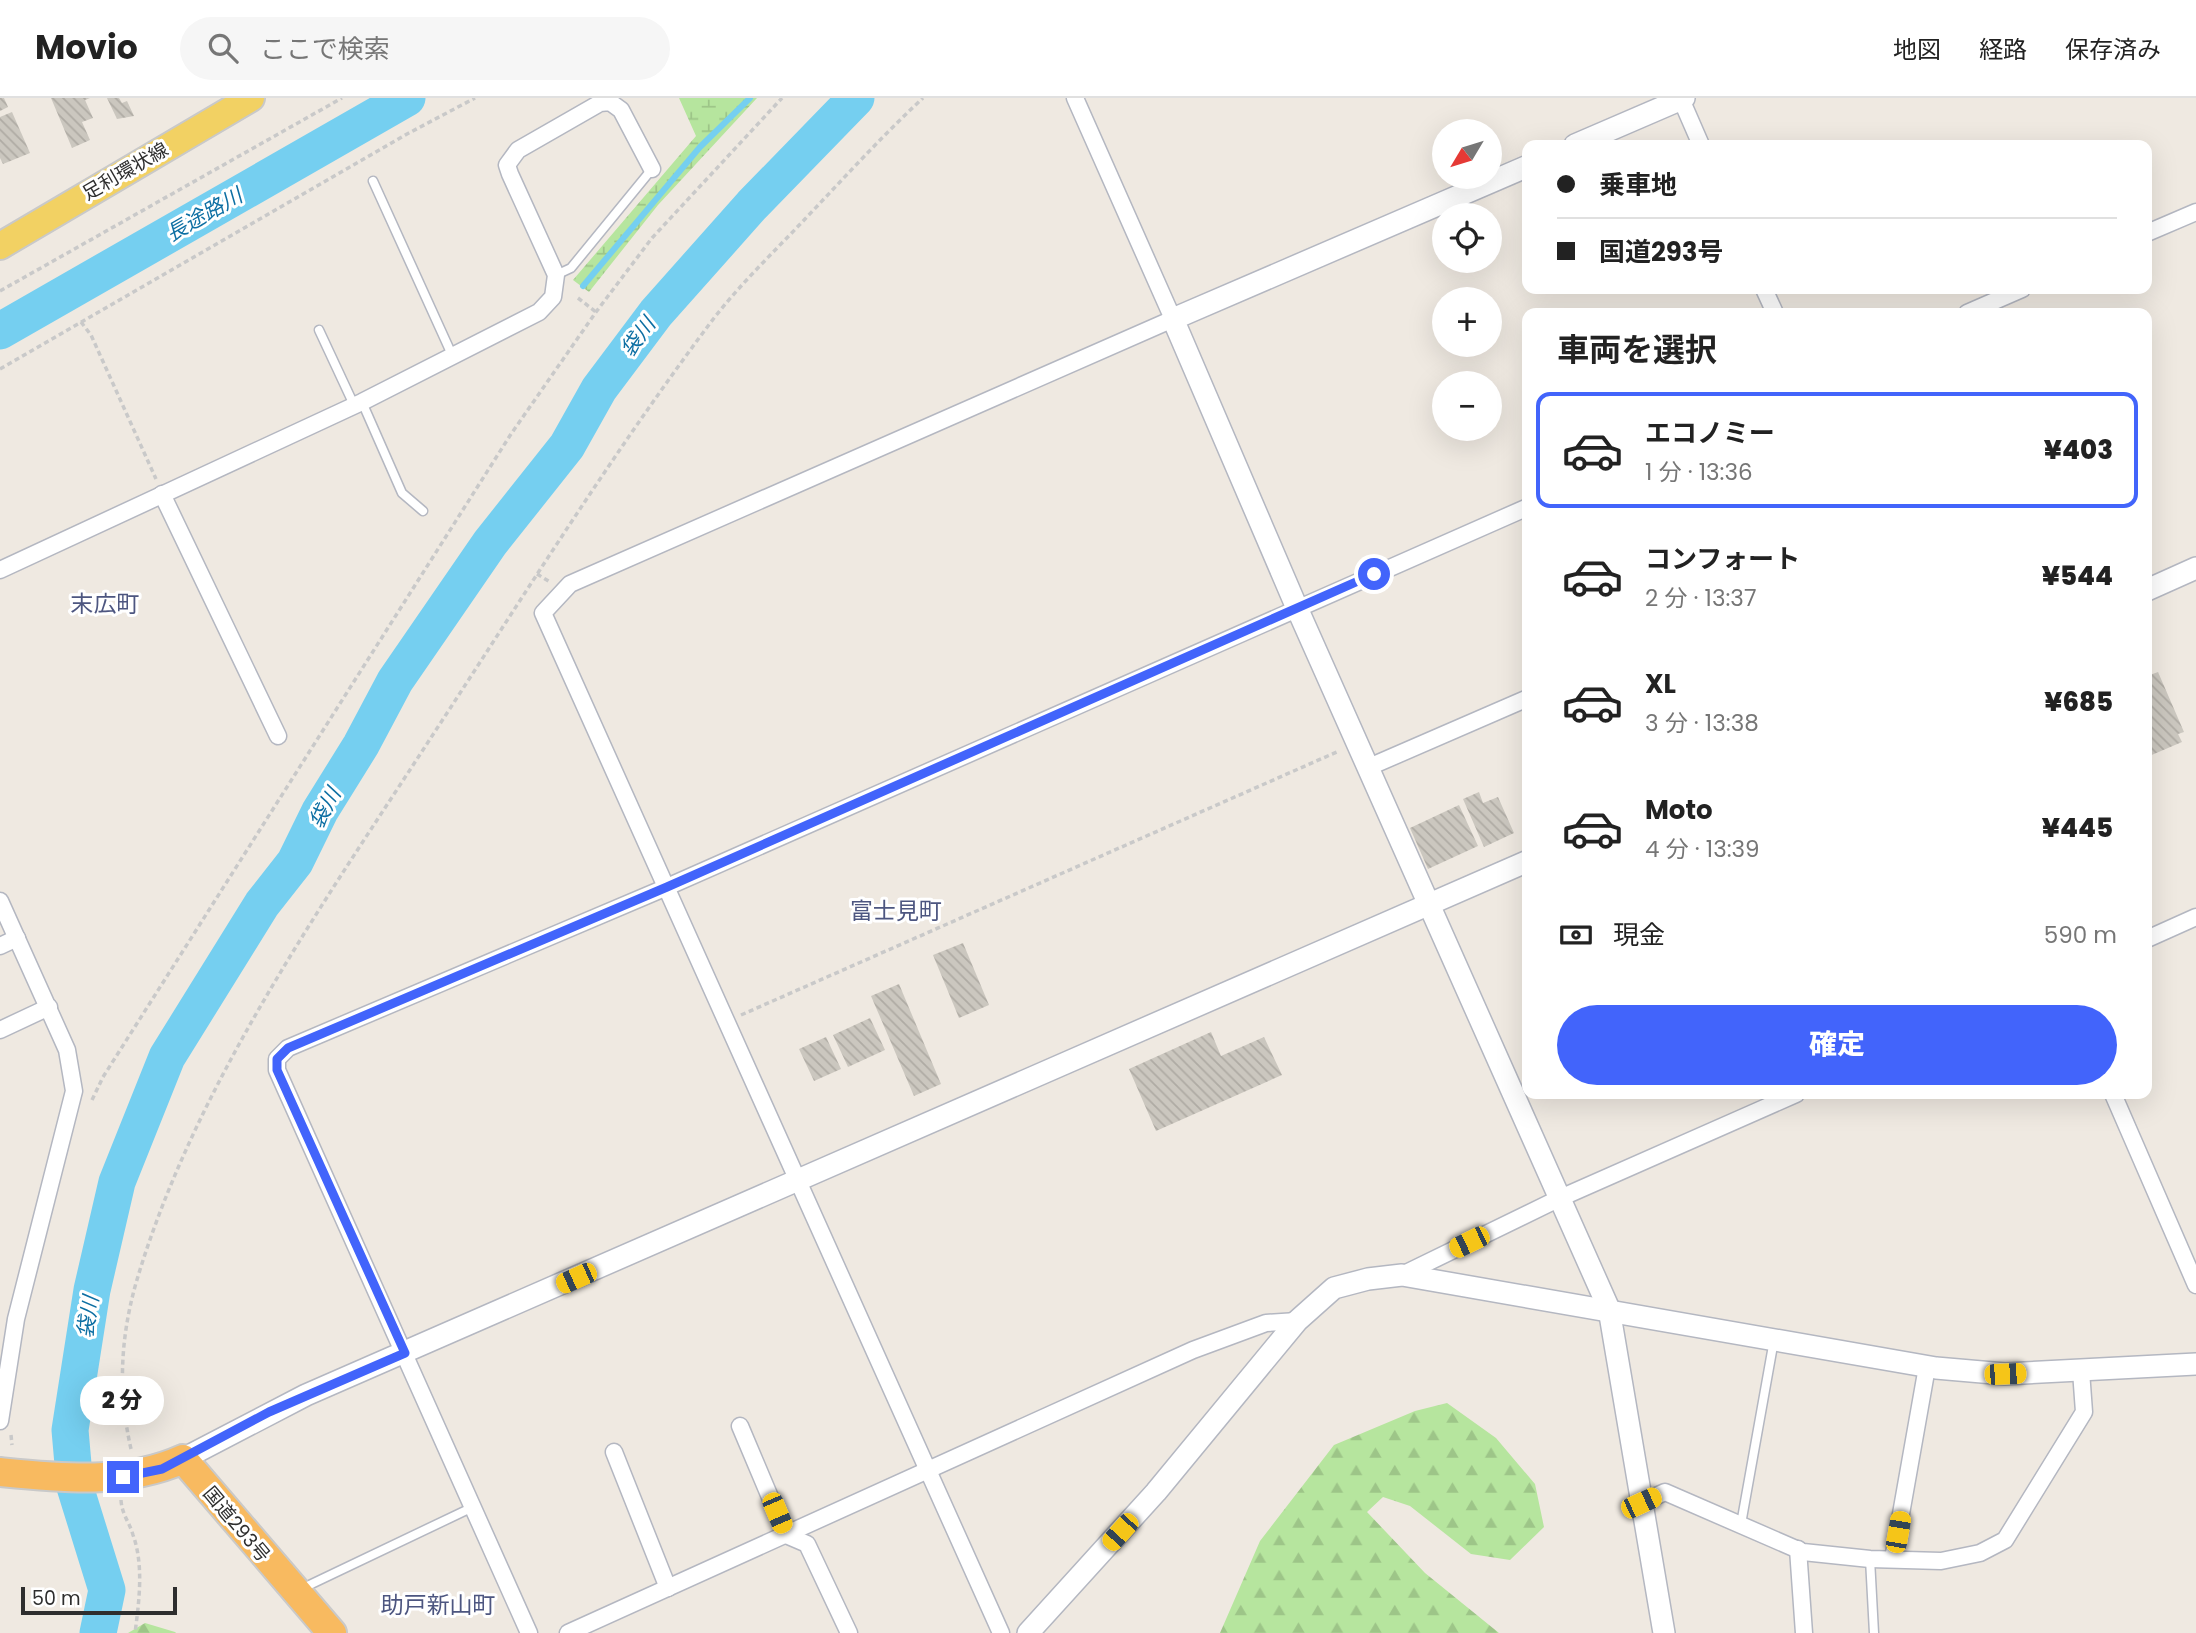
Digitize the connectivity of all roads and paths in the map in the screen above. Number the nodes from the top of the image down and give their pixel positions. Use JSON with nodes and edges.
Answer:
{"nodes":[{"id":1,"x":251,"y":98,"type":"edge"},
{"id":2,"x":342,"y":98,"type":"edge"},
{"id":3,"x":475,"y":98,"type":"edge"},
{"id":4,"x":782,"y":98,"type":"edge"},
{"id":5,"x":923,"y":98,"type":"edge"},
{"id":6,"x":1075,"y":98,"type":"edge"},
{"id":7,"x":1683,"y":99,"type":"edge"},
{"id":8,"x":1587,"y":140,"type":"edge"},
{"id":9,"x":1699,"y":140,"type":"edge"},
{"id":10,"x":1522,"y":169,"type":"edge"},
{"id":11,"x":652,"y":170,"type":"joint"},
{"id":12,"x":373,"y":181,"type":"dead end"},
{"id":13,"x":2196,"y":212,"type":"edge"},
{"id":14,"x":2152,"y":231,"type":"edge"},
{"id":15,"x":0,"y":246,"type":"edge"},
{"id":16,"x":556,"y":275,"type":"junction"},
{"id":17,"x":0,"y":291,"type":"edge"},
{"id":18,"x":2011,"y":294,"type":"edge"},
{"id":19,"x":578,"y":298,"type":"dead end"},
{"id":20,"x":1978,"y":308,"type":"edge"},
{"id":21,"x":596,"y":312,"type":"junction"},
{"id":22,"x":1173,"y":319,"type":"junction"},
{"id":23,"x":81,"y":321,"type":"junction"},
{"id":24,"x":319,"y":330,"type":"dead end"},
{"id":25,"x":453,"y":357,"type":"junction"},
{"id":26,"x":0,"y":369,"type":"edge"},
{"id":27,"x":358,"y":404,"type":"junction"},
{"id":28,"x":162,"y":494,"type":"junction"},
{"id":29,"x":1522,"y":510,"type":"edge"},
{"id":30,"x":423,"y":511,"type":"dead end"},
{"id":31,"x":2196,"y":568,"type":"edge"},
{"id":32,"x":0,"y":570,"type":"edge"},
{"id":33,"x":537,"y":574,"type":"junction"},
{"id":34,"x":552,"y":583,"type":"dead end"},
{"id":35,"x":2152,"y":588,"type":"edge"},
{"id":36,"x":1297,"y":608,"type":"junction"},
{"id":37,"x":1522,"y":701,"type":"edge"},
{"id":38,"x":278,"y":736,"type":"dead end"},
{"id":39,"x":1358,"y":743,"type":"junction"},
{"id":40,"x":1369,"y":767,"type":"junction"},
{"id":41,"x":1522,"y":864,"type":"edge"},
{"id":42,"x":667,"y":887,"type":"junction"},
{"id":43,"x":0,"y":901,"type":"edge"},
{"id":44,"x":1430,"y":904,"type":"junction"},
{"id":45,"x":2196,"y":917,"type":"edge"},
{"id":46,"x":2152,"y":937,"type":"edge"},
{"id":47,"x":17,"y":938,"type":"junction"},
{"id":48,"x":0,"y":946,"type":"edge"},
{"id":49,"x":49,"y":1007,"type":"junction"},
{"id":50,"x":726,"y":1021,"type":"junction"},
{"id":51,"x":0,"y":1030,"type":"edge"},
{"id":52,"x":1785,"y":1099,"type":"edge"},
{"id":53,"x":2115,"y":1099,"type":"edge"},
{"id":54,"x":90,"y":1105,"type":"dead end"},
{"id":55,"x":797,"y":1182,"type":"junction"},
{"id":56,"x":1558,"y":1199,"type":"junction"},
{"id":57,"x":2192,"y":1264,"type":"edge"},
{"id":58,"x":1402,"y":1275,"type":"junction"},
{"id":59,"x":2196,"y":1285,"type":"edge"},
{"id":60,"x":1609,"y":1309,"type":"junction"},
{"id":61,"x":1297,"y":1321,"type":"junction"},
{"id":62,"x":1774,"y":1339,"type":"junction"},
{"id":63,"x":405,"y":1353,"type":"junction"},
{"id":64,"x":2196,"y":1364,"type":"edge"},
{"id":65,"x":1927,"y":1367,"type":"junction"},
{"id":66,"x":2081,"y":1371,"type":"junction"},
{"id":67,"x":3,"y":1372,"type":"edge"},
{"id":68,"x":0,"y":1421,"type":"edge"},
{"id":69,"x":740,"y":1426,"type":"dead end"},
{"id":70,"x":132,"y":1451,"type":"dead end"},
{"id":71,"x":614,"y":1452,"type":"dead end"},
{"id":72,"x":183,"y":1459,"type":"junction"},
{"id":73,"x":929,"y":1471,"type":"junction"},
{"id":74,"x":12,"y":1473,"type":"edge"},
{"id":75,"x":119,"y":1489,"type":"junction"},
{"id":76,"x":1641,"y":1503,"type":"junction"},
{"id":77,"x":473,"y":1507,"type":"junction"},
{"id":78,"x":1741,"y":1524,"type":"junction"},
{"id":79,"x":786,"y":1535,"type":"junction"},
{"id":80,"x":1798,"y":1549,"type":"junction"},
{"id":81,"x":1870,"y":1559,"type":"junction"},
{"id":82,"x":1893,"y":1559,"type":"junction"},
{"id":83,"x":668,"y":1588,"type":"junction"},
{"id":84,"x":296,"y":1592,"type":"junction"},
{"id":85,"x":135,"y":1633,"type":"edge"},
{"id":86,"x":332,"y":1633,"type":"edge"},
{"id":87,"x":529,"y":1633,"type":"edge"},
{"id":88,"x":568,"y":1633,"type":"edge"},
{"id":89,"x":849,"y":1633,"type":"edge"},
{"id":90,"x":1001,"y":1633,"type":"edge"},
{"id":91,"x":1028,"y":1633,"type":"edge"},
{"id":92,"x":1664,"y":1633,"type":"edge"},
{"id":93,"x":1804,"y":1633,"type":"edge"},
{"id":94,"x":1874,"y":1633,"type":"edge"}],
"edges":[{"from":1,"to":15,"type":"main road","name":"足利環状線"},
{"from":2,"to":17,"type":"path"},
{"from":3,"to":23,"type":"path"},
{"from":4,"to":21,"type":"path"},
{"from":5,"to":33,"type":"path"},
{"from":6,"to":22,"type":"street"},
{"from":7,"to":8,"type":"street"},
{"from":7,"to":9,"type":"street"},
{"from":10,"to":22,"type":"street"},
{"from":11,"to":16,"type":"lane"},
{"from":11,"to":16,"type":"street"},
{"from":12,"to":25,"type":"lane"},
{"from":13,"to":14,"type":"street"},
{"from":16,"to":25,"type":"street"},
{"from":18,"to":20,"type":"street"},
{"from":19,"to":21,"type":"path"},
{"from":21,"to":54,"type":"path"},
{"from":22,"to":36,"type":"street"},
{"from":22,"to":42,"type":"street"},
{"from":23,"to":26,"type":"path"},
{"from":23,"to":28,"type":"path"},
{"from":24,"to":27,"type":"lane"},
{"from":25,"to":27,"type":"street"},
{"from":27,"to":28,"type":"street"},
{"from":27,"to":30,"type":"lane"},
{"from":28,"to":32,"type":"street"},
{"from":28,"to":38,"type":"street"},
{"from":29,"to":36,"type":"street"},
{"from":31,"to":35,"type":"street"},
{"from":33,"to":34,"type":"path"},
{"from":33,"to":70,"type":"path"},
{"from":36,"to":39,"type":"street"},
{"from":36,"to":42,"type":"street"},
{"from":37,"to":40,"type":"street"},
{"from":39,"to":40,"type":"street"},
{"from":39,"to":50,"type":"path"},
{"from":40,"to":44,"type":"street"},
{"from":41,"to":44,"type":"street"},
{"from":42,"to":50,"type":"street"},
{"from":42,"to":63,"type":"street"},
{"from":43,"to":47,"type":"street"},
{"from":44,"to":55,"type":"street"},
{"from":44,"to":56,"type":"street"},
{"from":45,"to":46,"type":"street"},
{"from":47,"to":48,"type":"street"},
{"from":47,"to":49,"type":"street"},
{"from":49,"to":51,"type":"street"},
{"from":49,"to":67,"type":"street"},
{"from":50,"to":55,"type":"street"},
{"from":52,"to":56,"type":"street"},
{"from":53,"to":57,"type":"street"},
{"from":55,"to":63,"type":"street"},
{"from":55,"to":73,"type":"street"},
{"from":56,"to":58,"type":"street"},
{"from":56,"to":60,"type":"street"},
{"from":57,"to":59,"type":"street"},
{"from":58,"to":60,"type":"street"},
{"from":58,"to":61,"type":"street"},
{"from":60,"to":62,"type":"street"},
{"from":60,"to":76,"type":"street"},
{"from":61,"to":73,"type":"street"},
{"from":61,"to":91,"type":"street"},
{"from":62,"to":65,"type":"street"},
{"from":62,"to":78,"type":"lane"},
{"from":63,"to":72,"type":"street"},
{"from":63,"to":77,"type":"street"},
{"from":64,"to":66,"type":"street"},
{"from":65,"to":66,"type":"street"},
{"from":65,"to":82,"type":"street"},
{"from":66,"to":82,"type":"street"},
{"from":67,"to":68,"type":"street"},
{"from":69,"to":79,"type":"street"},
{"from":71,"to":83,"type":"street"},
{"from":72,"to":75,"type":"highway"},
{"from":72,"to":84,"type":"highway","name":"国道293号"},
{"from":73,"to":79,"type":"street"},
{"from":73,"to":90,"type":"street"},
{"from":74,"to":75,"type":"highway"},
{"from":75,"to":85,"type":"path"},
{"from":76,"to":78,"type":"street"},
{"from":76,"to":92,"type":"street"},
{"from":77,"to":84,"type":"lane"},
{"from":77,"to":87,"type":"street"},
{"from":78,"to":80,"type":"street"},
{"from":79,"to":83,"type":"street"},
{"from":79,"to":89,"type":"street"},
{"from":80,"to":81,"type":"street"},
{"from":80,"to":93,"type":"street"},
{"from":81,"to":82,"type":"street"},
{"from":81,"to":94,"type":"lane"},
{"from":83,"to":88,"type":"street"},
{"from":84,"to":86,"type":"highway","name":"国道293号"}]}
